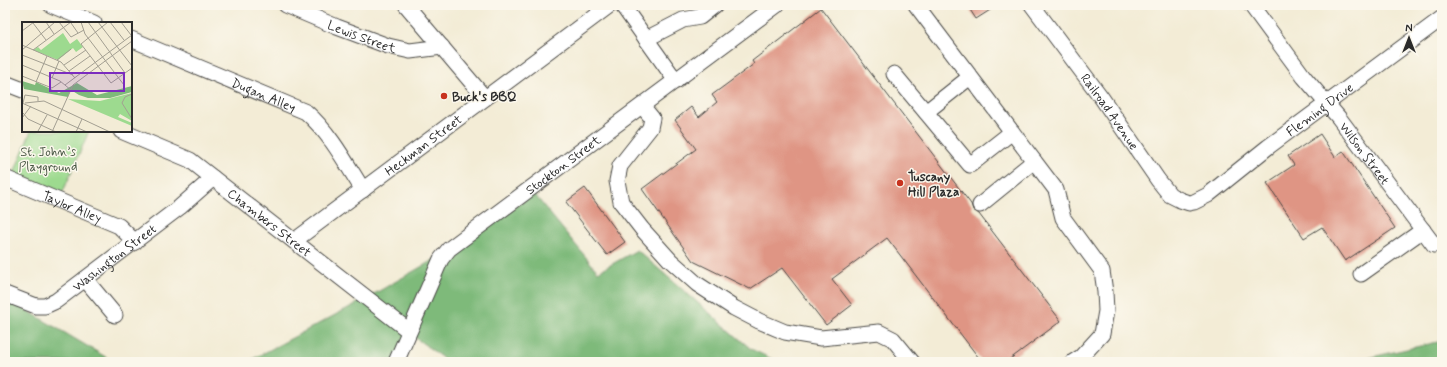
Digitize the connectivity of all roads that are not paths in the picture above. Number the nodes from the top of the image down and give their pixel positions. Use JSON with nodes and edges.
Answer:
{"nodes":[{"id":1,"x":51,"y":5,"type":"edge"},
{"id":2,"x":285,"y":5,"type":"edge"},
{"id":3,"x":406,"y":5,"type":"edge"},
{"id":4,"x":610,"y":5,"type":"edge"},
{"id":5,"x":622,"y":5,"type":"edge"},
{"id":6,"x":715,"y":5,"type":"edge"},
{"id":7,"x":777,"y":5,"type":"edge"},
{"id":8,"x":916,"y":5,"type":"edge"},
{"id":9,"x":1032,"y":5,"type":"edge"},
{"id":10,"x":1250,"y":5,"type":"edge"},
{"id":11,"x":87,"y":17,"type":"edge"},
{"id":12,"x":1442,"y":18,"type":"edge"},
{"id":13,"x":132,"y":39,"type":"edge"},
{"id":14,"x":646,"y":39,"type":"junction"},
{"id":15,"x":442,"y":47,"type":"junction"},
{"id":16,"x":894,"y":74,"type":"dead end"},
{"id":17,"x":970,"y":77,"type":"junction"},
{"id":18,"x":676,"y":81,"type":"junction"},
{"id":19,"x":5,"y":83,"type":"edge"},
{"id":20,"x":22,"y":90,"type":"edge"},
{"id":21,"x":485,"y":98,"type":"junction"},
{"id":22,"x":1327,"y":103,"type":"junction"},
{"id":23,"x":642,"y":106,"type":"junction"},
{"id":24,"x":926,"y":112,"type":"junction"},
{"id":25,"x":123,"y":132,"type":"edge"},
{"id":26,"x":1012,"y":132,"type":"junction"},
{"id":27,"x":1034,"y":161,"type":"junction"},
{"id":28,"x":5,"y":178,"type":"edge"},
{"id":29,"x":213,"y":178,"type":"junction"},
{"id":30,"x":363,"y":190,"type":"junction"},
{"id":31,"x":1198,"y":201,"type":"joint"},
{"id":32,"x":980,"y":205,"type":"dead end"},
{"id":33,"x":1423,"y":230,"type":"junction"},
{"id":34,"x":294,"y":241,"type":"junction"},
{"id":35,"x":135,"y":242,"type":"junction"},
{"id":36,"x":1434,"y":245,"type":"dead end"},
{"id":37,"x":1361,"y":274,"type":"dead end"},
{"id":38,"x":85,"y":279,"type":"junction"},
{"id":39,"x":5,"y":294,"type":"edge"},
{"id":40,"x":114,"y":315,"type":"dead end"},
{"id":41,"x":409,"y":331,"type":"junction"},
{"id":42,"x":396,"y":362,"type":"edge"},
{"id":43,"x":912,"y":362,"type":"edge"},
{"id":44,"x":1073,"y":362,"type":"edge"}],
"edges":[{"from":1,"to":11,"type":"street"},
{"from":2,"to":15,"type":"street","name":"Lewis Street"},
{"from":3,"to":15,"type":"street"},
{"from":4,"to":21,"type":"street","name":"Heckman Street"},
{"from":5,"to":14,"type":"street"},
{"from":6,"to":14,"type":"street"},
{"from":7,"to":18,"type":"street","name":"Stockton Street"},
{"from":8,"to":17,"type":"street"},
{"from":9,"to":31,"type":"street","name":"Railroad Avenue"},
{"from":10,"to":22,"type":"street","name":"Wilson Street"},
{"from":12,"to":22,"type":"street","name":"Fleming Drive"},
{"from":13,"to":30,"type":"street","name":"Dugan Alley"},
{"from":14,"to":18,"type":"street"},
{"from":15,"to":21,"type":"street"},
{"from":16,"to":24,"type":"street"},
{"from":17,"to":24,"type":"street"},
{"from":17,"to":26,"type":"street"},
{"from":18,"to":23,"type":"street","name":"Stockton Street"},
{"from":19,"to":20,"type":"street"},
{"from":21,"to":30,"type":"street","name":"Heckman Street"},
{"from":22,"to":31,"type":"street","name":"Fleming Drive"},
{"from":22,"to":33,"type":"street","name":"Wilson Street"},
{"from":23,"to":41,"type":"street","name":"Stockton Street"},
{"from":23,"to":43,"type":"street"},
{"from":24,"to":26,"type":"street"},
{"from":25,"to":29,"type":"street","name":"Chambers Street"},
{"from":26,"to":27,"type":"street"},
{"from":27,"to":32,"type":"street"},
{"from":27,"to":44,"type":"street"},
{"from":28,"to":35,"type":"street","name":"Taylor Alley"},
{"from":29,"to":34,"type":"street","name":"Chambers Street"},
{"from":29,"to":35,"type":"street","name":"Washington Street"},
{"from":30,"to":34,"type":"street","name":"Heckman Street"},
{"from":33,"to":36,"type":"street","name":"Wilson Street"},
{"from":33,"to":37,"type":"street"},
{"from":34,"to":41,"type":"street","name":"Chambers Street"},
{"from":35,"to":38,"type":"street","name":"Washington Street"},
{"from":38,"to":39,"type":"street","name":"Washington Street"},
{"from":38,"to":40,"type":"street"},
{"from":41,"to":42,"type":"street","name":"Stockton Street"}]}
